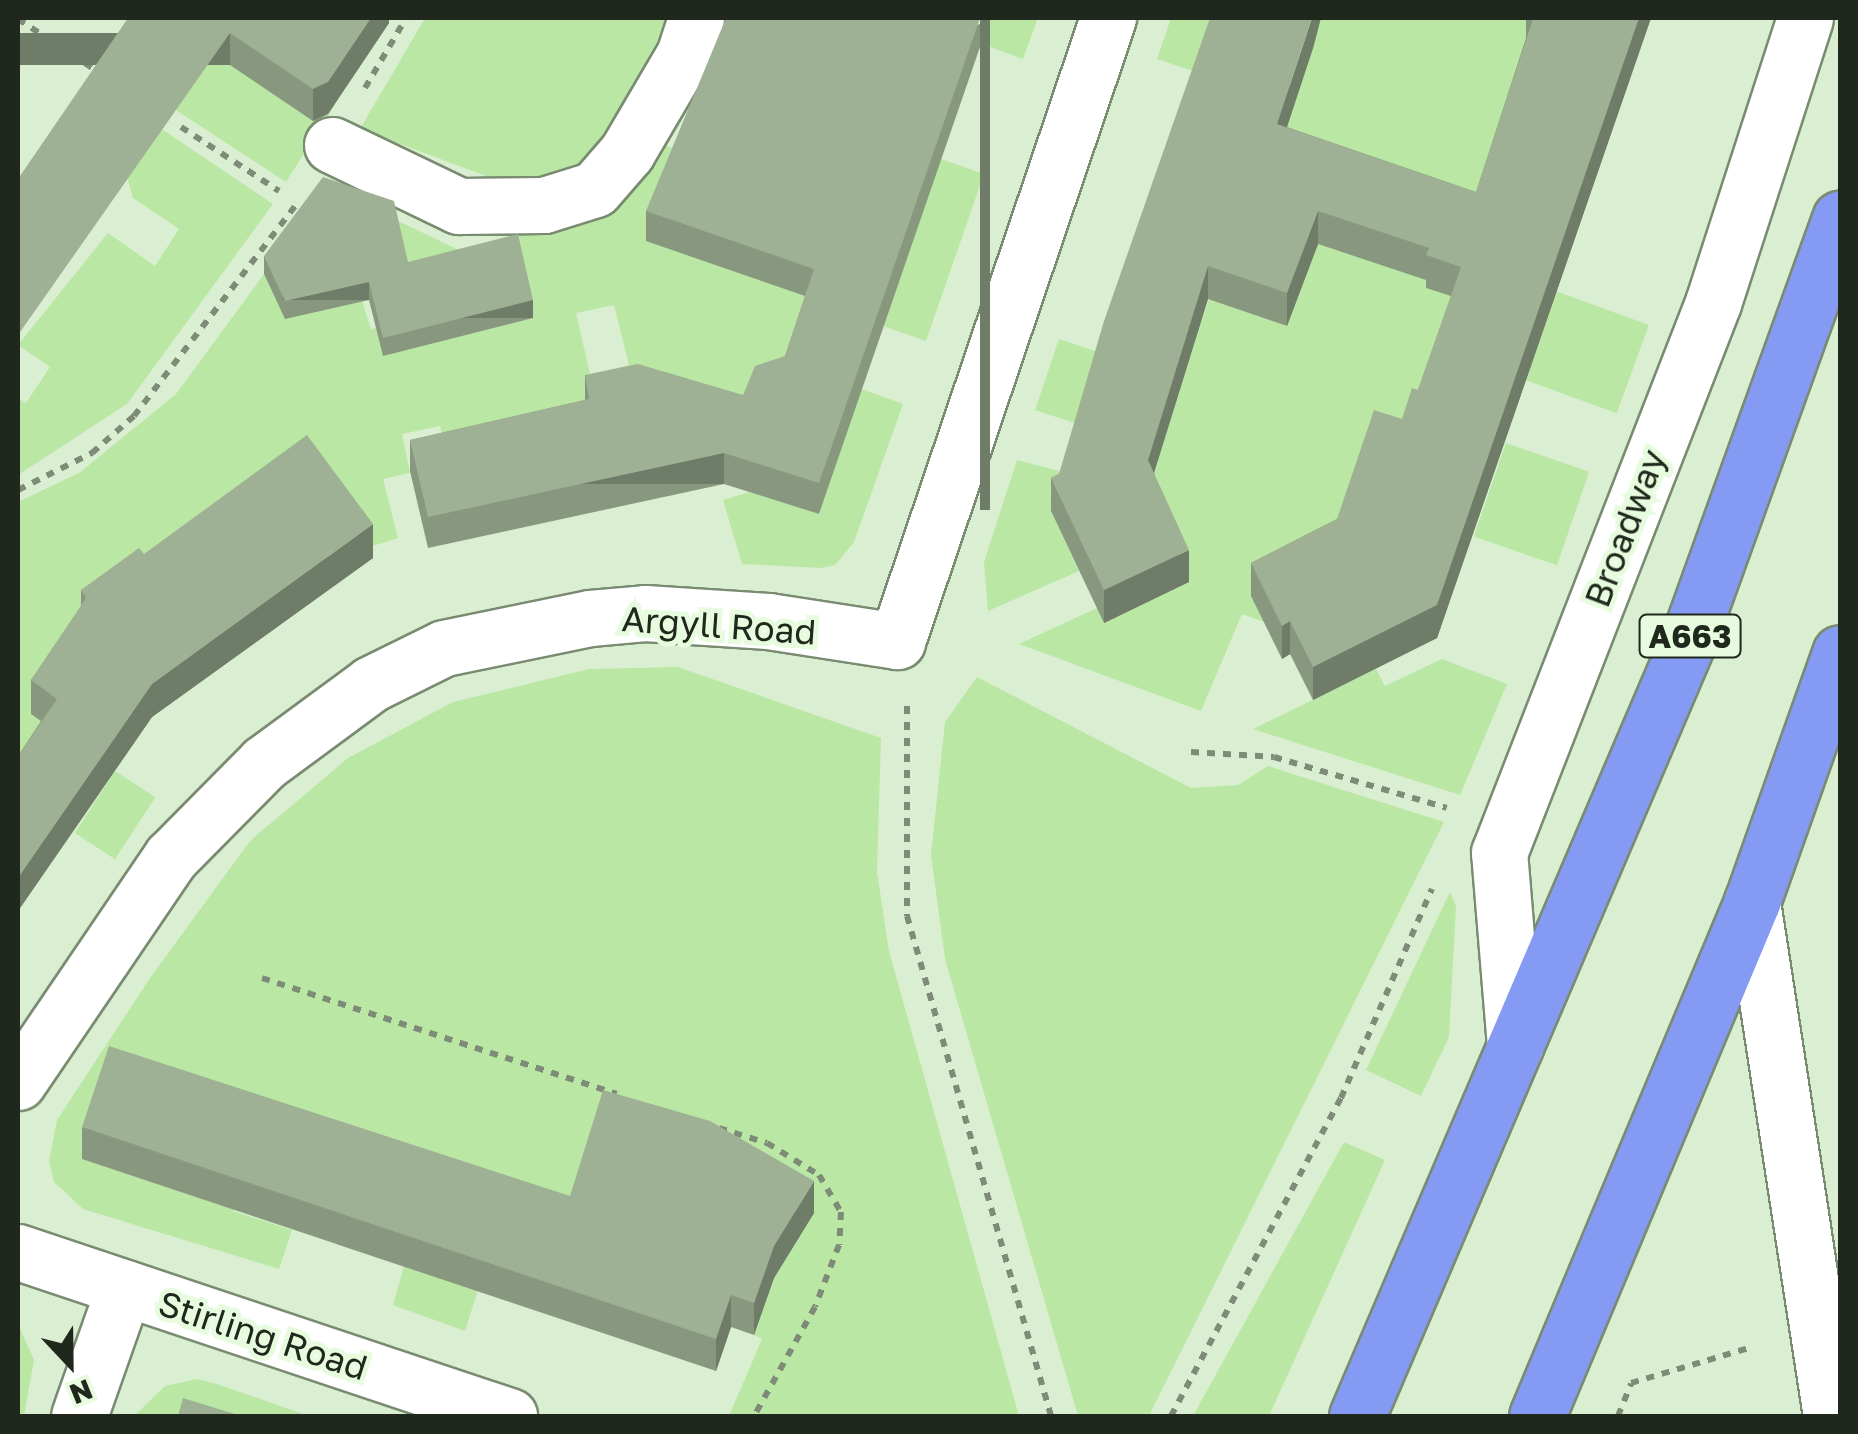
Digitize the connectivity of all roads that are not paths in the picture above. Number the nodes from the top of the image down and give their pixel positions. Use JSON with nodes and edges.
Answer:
{"nodes":[{"id":1,"x":696,"y":18,"type":"edge"},
{"id":2,"x":1108,"y":18,"type":"edge"},
{"id":3,"x":1805,"y":18,"type":"edge"},
{"id":4,"x":332,"y":146,"type":"road end"},
{"id":5,"x":1840,"y":218,"type":"edge"},
{"id":6,"x":1840,"y":653,"type":"edge"},
{"id":7,"x":1752,"y":902,"type":"junction"},
{"id":8,"x":1515,"y":1046,"type":"junction"},
{"id":9,"x":18,"y":1082,"type":"edge"},
{"id":10,"x":18,"y":1252,"type":"edge"},
{"id":11,"x":124,"y":1288,"type":"junction"},
{"id":12,"x":79,"y":1416,"type":"edge"},
{"id":13,"x":509,"y":1416,"type":"edge"},
{"id":14,"x":1358,"y":1416,"type":"edge"},
{"id":15,"x":1537,"y":1416,"type":"edge"},
{"id":16,"x":1831,"y":1416,"type":"edge"}],
"edges":[{"from":1,"to":4,"type":"street"},
{"from":2,"to":9,"type":"street","name":"Argyll Road"},
{"from":3,"to":8,"type":"street","name":"Broadway"},
{"from":5,"to":8,"type":"highway","name":"Broadway","number":"A663"},
{"from":6,"to":7,"type":"highway"},
{"from":7,"to":15,"type":"highway"},
{"from":7,"to":16,"type":"street"},
{"from":8,"to":14,"type":"highway","name":"Broadway","number":"A663"},
{"from":10,"to":11,"type":"street","name":"Stirling Road"},
{"from":11,"to":12,"type":"street"},
{"from":11,"to":13,"type":"street","name":"Stirling Road"}]}
